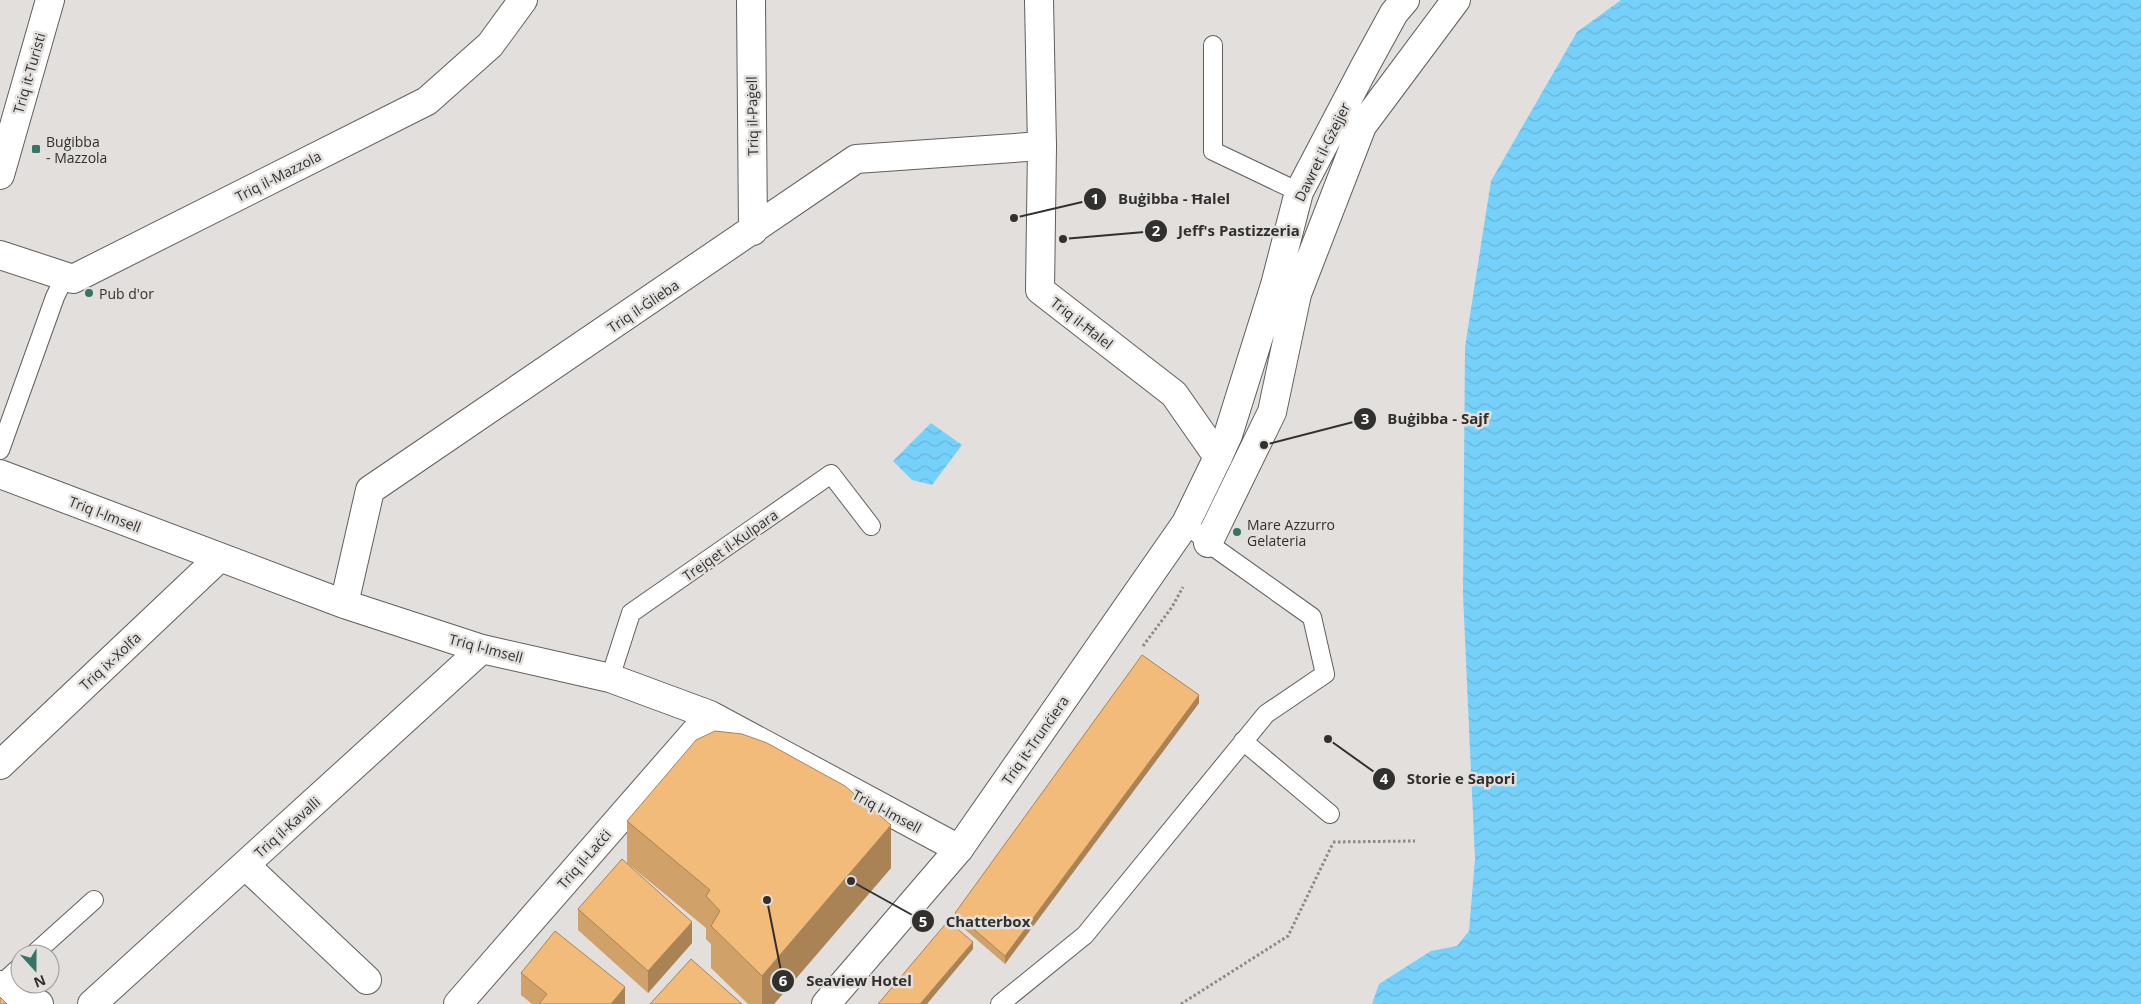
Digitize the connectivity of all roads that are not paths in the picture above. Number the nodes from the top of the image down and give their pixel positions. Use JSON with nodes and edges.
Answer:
{"nodes":[{"id":1,"x":50,"y":0,"type":"edge"},
{"id":2,"x":522,"y":0,"type":"edge"},
{"id":3,"x":751,"y":0,"type":"edge"},
{"id":4,"x":1039,"y":0,"type":"edge"},
{"id":5,"x":1405,"y":0,"type":"edge"},
{"id":6,"x":1456,"y":0,"type":"edge"},
{"id":7,"x":1213,"y":45,"type":"dead end"},
{"id":8,"x":1042,"y":146,"type":"junction"},
{"id":9,"x":0,"y":176,"type":"edge"},
{"id":10,"x":1299,"y":192,"type":"junction"},
{"id":11,"x":753,"y":231,"type":"junction"},
{"id":12,"x":0,"y":255,"type":"edge"},
{"id":13,"x":65,"y":276,"type":"junction"},
{"id":14,"x":0,"y":450,"type":"edge"},
{"id":15,"x":1218,"y":457,"type":"junction"},
{"id":16,"x":0,"y":474,"type":"edge"},
{"id":17,"x":1186,"y":523,"type":"junction"},
{"id":18,"x":871,"y":526,"type":"dead end"},
{"id":19,"x":1208,"y":543,"type":"junction"},
{"id":20,"x":219,"y":558,"type":"junction"},
{"id":21,"x":344,"y":604,"type":"junction"},
{"id":22,"x":482,"y":649,"type":"junction"},
{"id":23,"x":610,"y":678,"type":"junction"},
{"id":24,"x":710,"y":715,"type":"junction"},
{"id":25,"x":1243,"y":741,"type":"junction"},
{"id":26,"x":0,"y":765,"type":"edge"},
{"id":27,"x":1330,"y":814,"type":"road end"},
{"id":28,"x":959,"y":849,"type":"junction"},
{"id":29,"x":245,"y":865,"type":"junction"},
{"id":30,"x":94,"y":900,"type":"dead end"},
{"id":31,"x":45,"y":944,"type":"edge"},
{"id":32,"x":10,"y":976,"type":"edge"},
{"id":33,"x":368,"y":980,"type":"dead end"},
{"id":34,"x":0,"y":985,"type":"edge"},
{"id":35,"x":39,"y":1004,"type":"edge"},
{"id":36,"x":92,"y":1004,"type":"edge"},
{"id":37,"x":458,"y":1004,"type":"edge"},
{"id":38,"x":826,"y":1004,"type":"edge"},
{"id":39,"x":1000,"y":1004,"type":"edge"}],
"edges":[{"from":1,"to":9,"type":"street","name":"Triq it-Turisti"},
{"from":2,"to":13,"type":"street","name":"Triq il-Mazzola"},
{"from":3,"to":11,"type":"street","name":"Triq il-Paġell"},
{"from":4,"to":8,"type":"street","name":"Triq il-Ħalel"},
{"from":5,"to":10,"type":"street","name":"Dawret il-Gżejjer"},
{"from":6,"to":19,"type":"street"},
{"from":7,"to":10,"type":"lane"},
{"from":8,"to":11,"type":"street","name":"Triq il-Ġlieba"},
{"from":8,"to":15,"type":"street","name":"Triq il-Ħalel"},
{"from":10,"to":15,"type":"street","name":"Dawret il-Gżejjer"},
{"from":11,"to":21,"type":"street","name":"Triq il-Ġlieba"},
{"from":12,"to":13,"type":"street"},
{"from":13,"to":14,"type":"lane"},
{"from":15,"to":17,"type":"street","name":"Triq it-Trunċiera"},
{"from":16,"to":20,"type":"street","name":"Triq l-Imsell"},
{"from":17,"to":19,"type":"lane"},
{"from":17,"to":28,"type":"street","name":"Triq it-Trunċiera"},
{"from":18,"to":23,"type":"lane","name":"Trejqet il-Kulpara"},
{"from":19,"to":25,"type":"lane"},
{"from":20,"to":21,"type":"street","name":"Triq l-Imsell"},
{"from":20,"to":26,"type":"street","name":"Triq ix-Xolfa"},
{"from":21,"to":22,"type":"street","name":"Triq l-Imsell"},
{"from":22,"to":23,"type":"street","name":"Triq l-Imsell"},
{"from":22,"to":29,"type":"street","name":"Triq il-Kavalli"},
{"from":23,"to":24,"type":"street","name":"Triq l-Imsell"},
{"from":24,"to":28,"type":"street","name":"Triq l-Imsell"},
{"from":24,"to":37,"type":"street","name":"Triq il-Laċċi"},
{"from":25,"to":27,"type":"lane"},
{"from":25,"to":39,"type":"lane"},
{"from":28,"to":38,"type":"street","name":"Triq it-Trunċiera"},
{"from":29,"to":33,"type":"street"},
{"from":29,"to":36,"type":"street","name":"Triq il-Kavalli"},
{"from":30,"to":31,"type":"lane"},
{"from":32,"to":34,"type":"lane"},
{"from":34,"to":35,"type":"street"}]}
